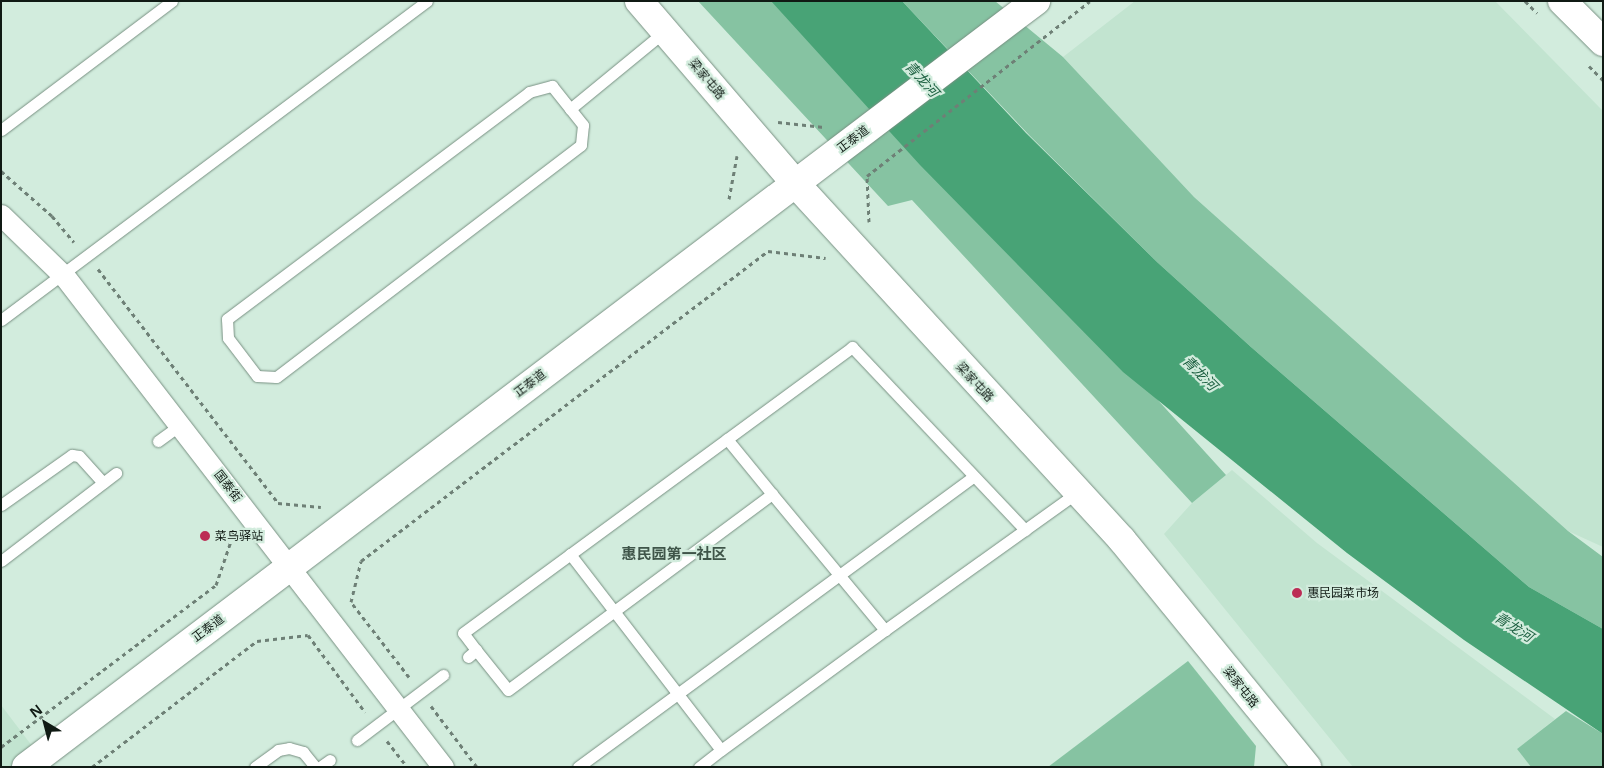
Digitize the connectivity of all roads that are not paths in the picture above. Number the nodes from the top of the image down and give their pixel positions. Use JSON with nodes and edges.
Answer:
{"nodes":[{"id":1,"x":172,"y":1,"type":"edge"},
{"id":2,"x":427,"y":1,"type":"edge"},
{"id":3,"x":639,"y":1,"type":"edge"},
{"id":4,"x":1036,"y":1,"type":"edge"},
{"id":5,"x":1562,"y":1,"type":"edge"},
{"id":6,"x":665,"y":30,"type":"junction"},
{"id":7,"x":1603,"y":42,"type":"edge"},
{"id":8,"x":570,"y":109,"type":"junction"},
{"id":9,"x":1,"y":130,"type":"edge"},
{"id":10,"x":795,"y":183,"type":"junction"},
{"id":11,"x":1,"y":215,"type":"edge"},
{"id":12,"x":62,"y":274,"type":"junction"},
{"id":13,"x":1,"y":320,"type":"edge"},
{"id":14,"x":180,"y":424,"type":"junction"},
{"id":15,"x":727,"y":439,"type":"junction"},
{"id":16,"x":158,"y":441,"type":"dead end"},
{"id":17,"x":116,"y":473,"type":"dead end"},
{"id":18,"x":974,"y":476,"type":"junction"},
{"id":19,"x":103,"y":483,"type":"junction"},
{"id":20,"x":1078,"y":492,"type":"junction"},
{"id":21,"x":772,"y":494,"type":"junction"},
{"id":22,"x":1,"y":505,"type":"edge"},
{"id":23,"x":1025,"y":530,"type":"junction"},
{"id":24,"x":570,"y":554,"type":"junction"},
{"id":25,"x":1,"y":561,"type":"edge"},
{"id":26,"x":290,"y":566,"type":"junction"},
{"id":27,"x":838,"y":573,"type":"junction"},
{"id":28,"x":615,"y":610,"type":"junction"},
{"id":29,"x":885,"y":630,"type":"junction"},
{"id":30,"x":443,"y":676,"type":"dead end"},
{"id":31,"x":677,"y":693,"type":"junction"},
{"id":32,"x":399,"y":709,"type":"junction"},
{"id":33,"x":357,"y":740,"type":"dead end"},
{"id":34,"x":721,"y":750,"type":"junction"},
{"id":35,"x":330,"y":760,"type":"dead end"},
{"id":36,"x":26,"y":767,"type":"edge"},
{"id":37,"x":255,"y":767,"type":"edge"},
{"id":38,"x":315,"y":767,"type":"edge"},
{"id":39,"x":320,"y":767,"type":"edge"},
{"id":40,"x":443,"y":767,"type":"edge"},
{"id":41,"x":578,"y":767,"type":"edge"},
{"id":42,"x":699,"y":767,"type":"edge"},
{"id":43,"x":1307,"y":767,"type":"edge"}],
"edges":[{"from":1,"to":9,"type":"lane"},
{"from":2,"to":12,"type":"lane"},
{"from":3,"to":6,"type":"street","name":"梁家屯路"},
{"from":4,"to":10,"type":"street","name":"正泰道"},
{"from":5,"to":7,"type":"street"},
{"from":6,"to":8,"type":"lane"},
{"from":6,"to":10,"type":"street","name":"梁家屯路"},
{"from":8,"to":8,"type":"lane"},
{"from":10,"to":20,"type":"street","name":"梁家屯路"},
{"from":10,"to":26,"type":"street","name":"正泰道"},
{"from":11,"to":12,"type":"street","name":"国泰街"},
{"from":12,"to":13,"type":"lane"},
{"from":12,"to":14,"type":"street","name":"国泰街"},
{"from":14,"to":16,"type":"lane"},
{"from":14,"to":26,"type":"street","name":"国泰街"},
{"from":15,"to":18,"type":"lane"},
{"from":15,"to":21,"type":"lane"},
{"from":15,"to":24,"type":"lane"},
{"from":17,"to":19,"type":"lane"},
{"from":18,"to":23,"type":"lane"},
{"from":18,"to":27,"type":"lane"},
{"from":19,"to":22,"type":"lane"},
{"from":19,"to":25,"type":"lane"},
{"from":20,"to":23,"type":"lane"},
{"from":20,"to":43,"type":"street","name":"梁家屯路"},
{"from":21,"to":27,"type":"lane"},
{"from":21,"to":28,"type":"lane"},
{"from":23,"to":29,"type":"lane"},
{"from":24,"to":28,"type":"lane"},
{"from":24,"to":28,"type":"lane"},
{"from":26,"to":32,"type":"street","name":"国泰街"},
{"from":26,"to":36,"type":"street","name":"正泰道"},
{"from":27,"to":29,"type":"lane"},
{"from":27,"to":31,"type":"lane"},
{"from":28,"to":31,"type":"lane"},
{"from":29,"to":34,"type":"lane"},
{"from":30,"to":32,"type":"lane"},
{"from":31,"to":34,"type":"lane"},
{"from":31,"to":41,"type":"lane"},
{"from":32,"to":33,"type":"lane"},
{"from":32,"to":40,"type":"street","name":"国泰街"},
{"from":34,"to":42,"type":"lane"},
{"from":35,"to":39,"type":"lane"},
{"from":37,"to":38,"type":"lane"}]}
